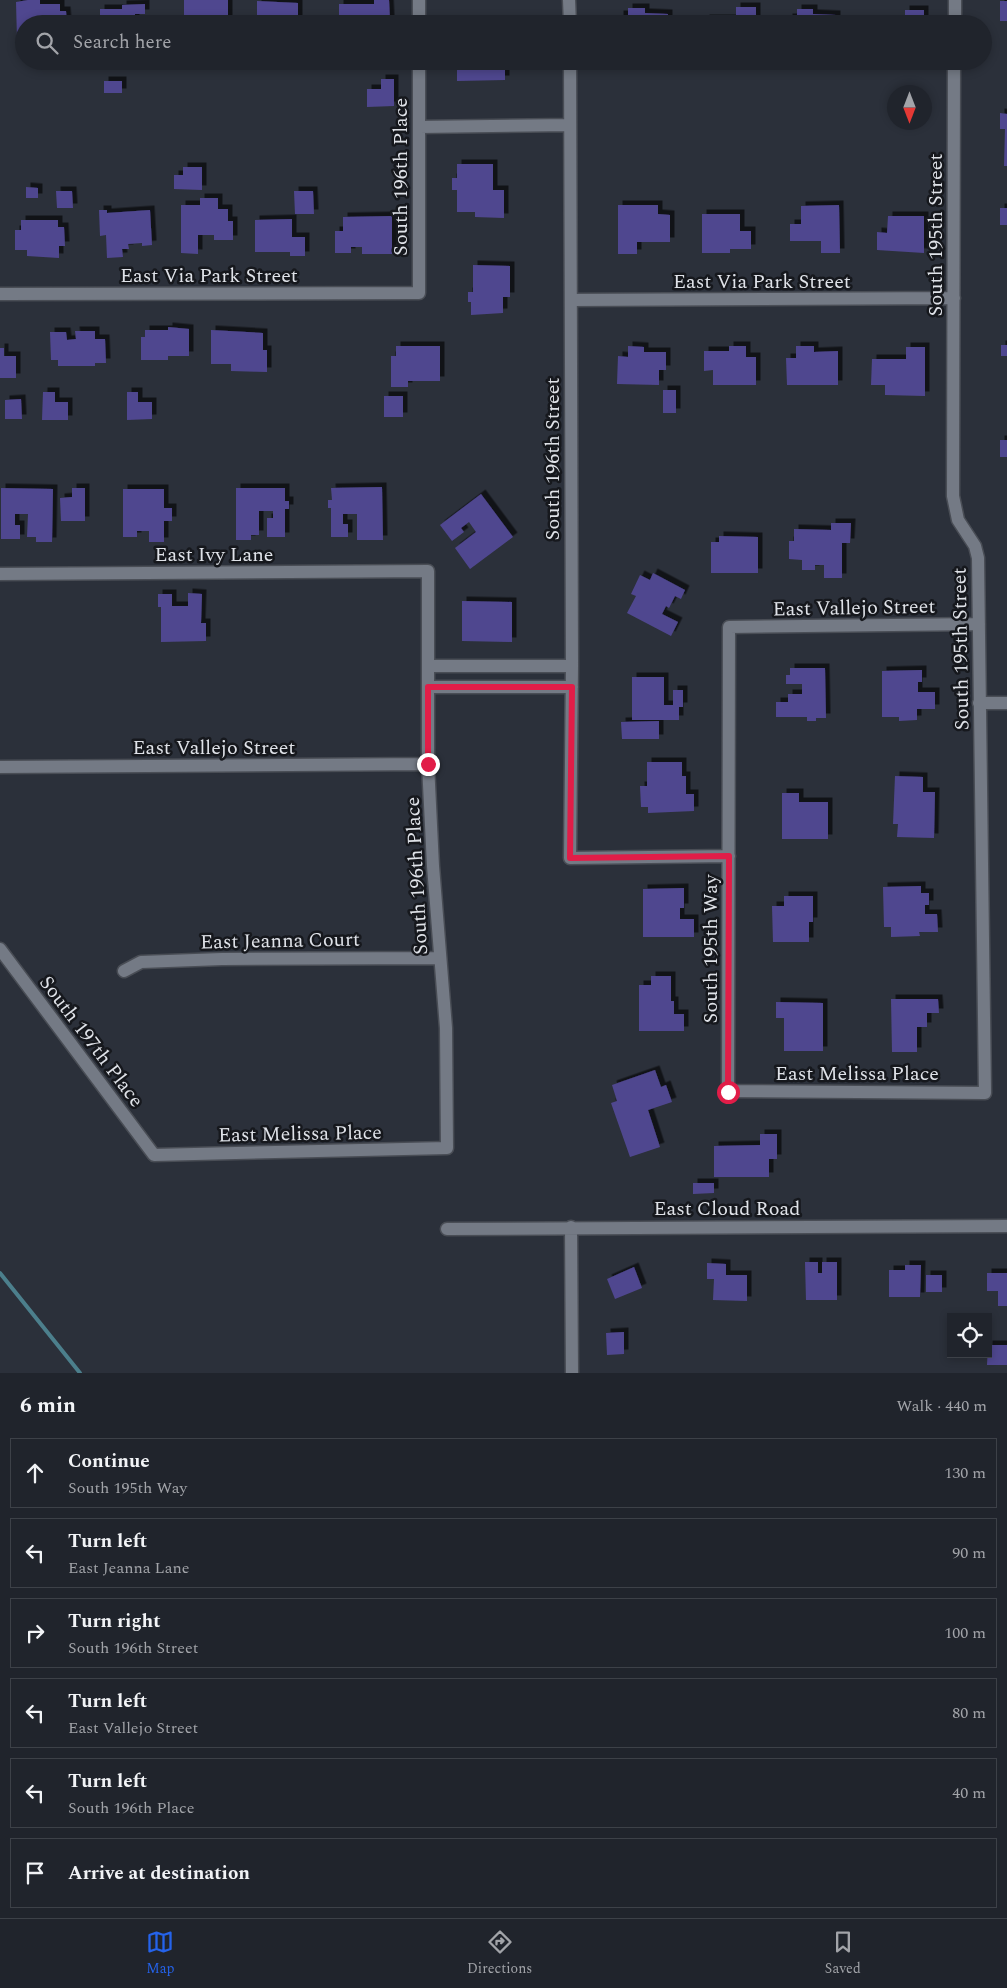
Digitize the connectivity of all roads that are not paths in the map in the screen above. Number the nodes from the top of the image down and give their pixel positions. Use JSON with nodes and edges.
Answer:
{"nodes":[{"id":1,"x":419,"y":0,"type":"edge"},
{"id":2,"x":570,"y":0,"type":"edge"},
{"id":3,"x":955,"y":0,"type":"edge"},
{"id":4,"x":419,"y":15,"type":"edge"},
{"id":5,"x":570,"y":15,"type":"edge"},
{"id":6,"x":955,"y":15,"type":"edge"},
{"id":7,"x":419,"y":70,"type":"edge"},
{"id":8,"x":570,"y":70,"type":"edge"},
{"id":9,"x":954,"y":70,"type":"edge"},
{"id":10,"x":570,"y":126,"type":"junction"},
{"id":11,"x":419,"y":127,"type":"junction"},
{"id":12,"x":419,"y":293,"type":"joint"},
{"id":13,"x":0,"y":294,"type":"edge"},
{"id":14,"x":954,"y":298,"type":"junction"},
{"id":15,"x":571,"y":300,"type":"junction"},
{"id":16,"x":428,"y":571,"type":"joint"},
{"id":17,"x":0,"y":574,"type":"edge"},
{"id":18,"x":979,"y":624,"type":"junction"},
{"id":19,"x":729,"y":627,"type":"joint"},
{"id":20,"x":428,"y":666,"type":"junction"},
{"id":21,"x":471,"y":666,"type":"junction"},
{"id":22,"x":572,"y":666,"type":"junction"},
{"id":23,"x":428,"y":687,"type":"junction"},
{"id":24,"x":471,"y":687,"type":"junction"},
{"id":25,"x":572,"y":687,"type":"junction"},
{"id":26,"x":979,"y":703,"type":"junction"},
{"id":27,"x":1007,"y":703,"type":"edge"},
{"id":28,"x":428,"y":764,"type":"junction"},
{"id":29,"x":0,"y":767,"type":"edge"},
{"id":30,"x":729,"y":856,"type":"junction"},
{"id":31,"x":0,"y":949,"type":"edge"},
{"id":32,"x":439,"y":958,"type":"junction"},
{"id":33,"x":124,"y":971,"type":"dead end"},
{"id":34,"x":728,"y":1092,"type":"joint"},
{"id":35,"x":985,"y":1093,"type":"joint"},
{"id":36,"x":447,"y":1148,"type":"joint"},
{"id":37,"x":154,"y":1155,"type":"joint"},
{"id":38,"x":1007,"y":1226,"type":"edge"},
{"id":39,"x":571,"y":1228,"type":"junction"},
{"id":40,"x":447,"y":1229,"type":"dead end"},
{"id":41,"x":572,"y":1373,"type":"edge"}],
"edges":[{"from":1,"to":4,"type":"street"},
{"from":2,"to":5,"type":"street"},
{"from":3,"to":6,"type":"street"},
{"from":7,"to":11,"type":"street","name":"South 196th Place"},
{"from":8,"to":10,"type":"street","name":"South 196th Street"},
{"from":9,"to":14,"type":"street","name":"South 195th Street"},
{"from":10,"to":11,"type":"street"},
{"from":10,"to":15,"type":"street","name":"South 196th Street"},
{"from":11,"to":12,"type":"street","name":"South 196th Place"},
{"from":12,"to":13,"type":"street","name":"East Via Park Street"},
{"from":14,"to":15,"type":"street","name":"East Via Park Street"},
{"from":14,"to":18,"type":"street","name":"South 195th Street"},
{"from":15,"to":22,"type":"street","name":"South 196th Street"},
{"from":16,"to":17,"type":"street","name":"East Ivy Lane"},
{"from":16,"to":20,"type":"street","name":"South 196th Place"},
{"from":18,"to":19,"type":"street","name":"East Vallejo Street"},
{"from":18,"to":26,"type":"street","name":"South 195th Street"},
{"from":19,"to":30,"type":"street","name":"South 195th Way"},
{"from":20,"to":21,"type":"street"},
{"from":20,"to":23,"type":"street","name":"South 196th Place"},
{"from":21,"to":22,"type":"street"},
{"from":21,"to":24,"type":"street"},
{"from":22,"to":25,"type":"street","name":"South 196th Street"},
{"from":23,"to":24,"type":"street"},
{"from":23,"to":28,"type":"street","name":"South 196th Place"},
{"from":24,"to":25,"type":"street"},
{"from":25,"to":30,"type":"street","name":"South 196th Street"},
{"from":26,"to":27,"type":"street"},
{"from":26,"to":35,"type":"street","name":"South 195th Street"},
{"from":28,"to":29,"type":"street","name":"East Vallejo Street"},
{"from":28,"to":32,"type":"street","name":"South 196th Place"},
{"from":30,"to":34,"type":"street","name":"South 195th Way"},
{"from":31,"to":37,"type":"street","name":"South 197th Place"},
{"from":32,"to":33,"type":"street","name":"East Jeanna Court"},
{"from":32,"to":36,"type":"street","name":"South 196th Place"},
{"from":34,"to":35,"type":"street","name":"East Melissa Place"},
{"from":36,"to":37,"type":"street","name":"East Melissa Place"},
{"from":38,"to":39,"type":"street","name":"East Cloud Road"},
{"from":39,"to":40,"type":"street","name":"East Cloud Road"},
{"from":39,"to":41,"type":"street"}]}
